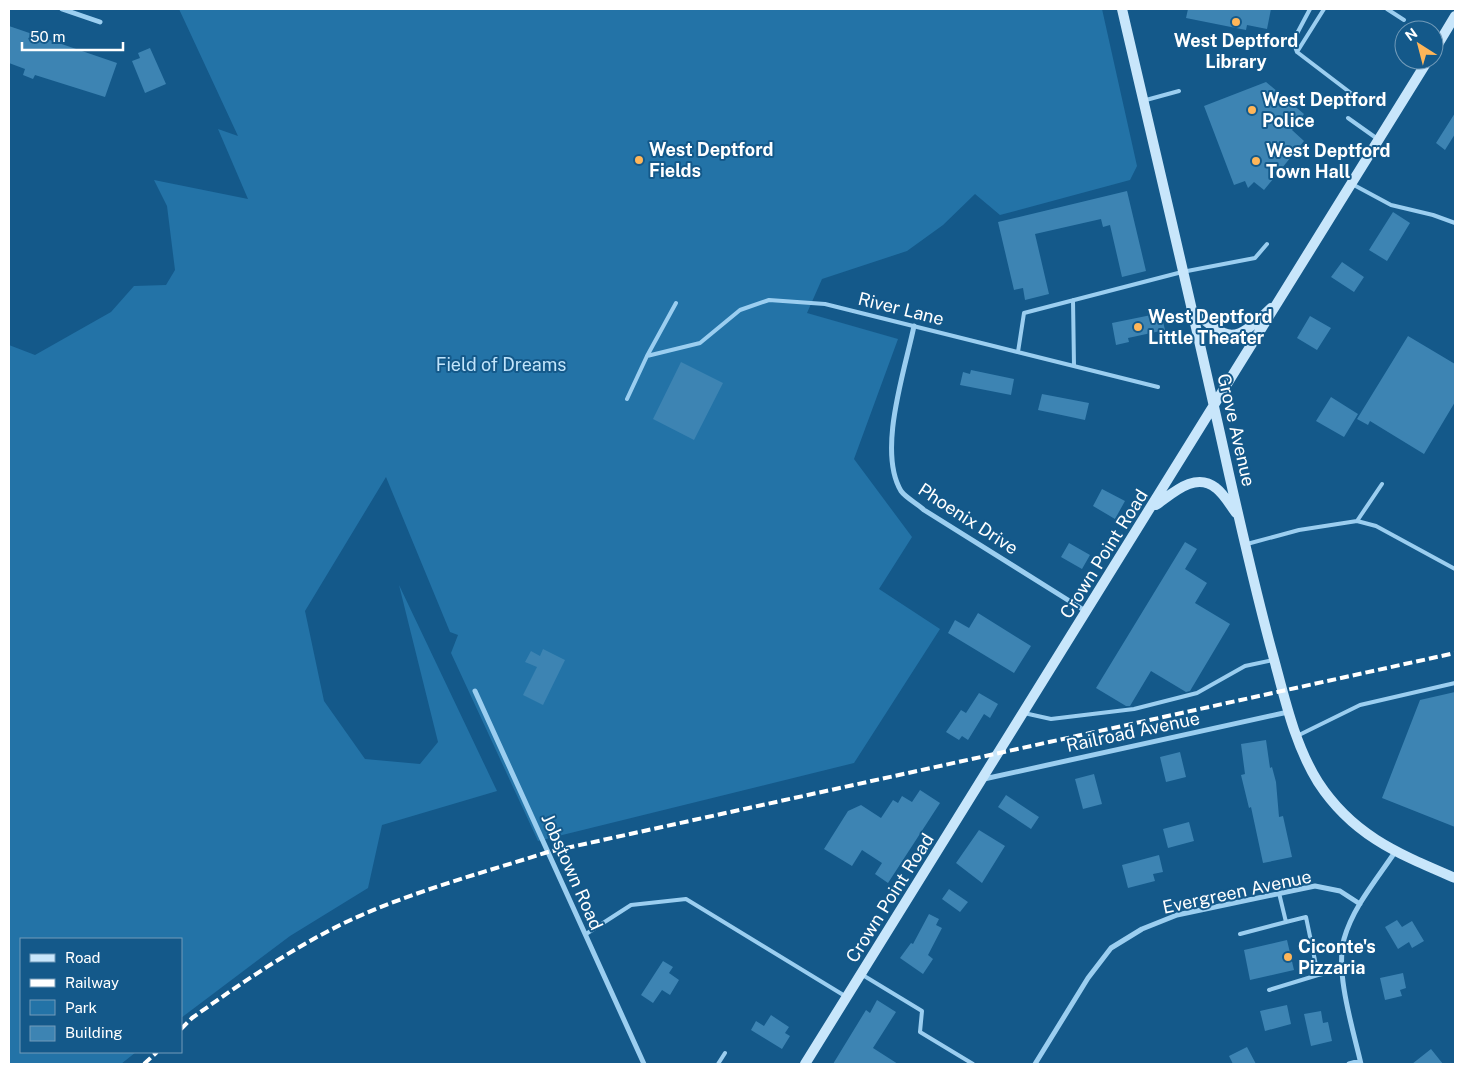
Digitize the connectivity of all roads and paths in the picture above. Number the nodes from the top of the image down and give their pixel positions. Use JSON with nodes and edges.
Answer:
{"nodes":[{"id":1,"x":62,"y":9,"type":"edge"},
{"id":2,"x":1122,"y":9,"type":"edge"},
{"id":3,"x":1310,"y":9,"type":"edge"},
{"id":4,"x":1324,"y":9,"type":"edge"},
{"id":5,"x":1387,"y":9,"type":"edge"},
{"id":6,"x":1455,"y":16,"type":"edge"},
{"id":7,"x":1404,"y":20,"type":"dead end"},
{"id":8,"x":100,"y":22,"type":"dead end"},
{"id":9,"x":1444,"y":34,"type":"edge"},
{"id":10,"x":1297,"y":52,"type":"junction"},
{"id":11,"x":1422,"y":70,"type":"edge"},
{"id":12,"x":1179,"y":91,"type":"dead end"},
{"id":13,"x":1356,"y":97,"type":"dead end"},
{"id":14,"x":1143,"y":101,"type":"junction"},
{"id":15,"x":1348,"y":118,"type":"dead end"},
{"id":16,"x":1379,"y":140,"type":"junction"},
{"id":17,"x":1352,"y":184,"type":"junction"},
{"id":18,"x":1455,"y":223,"type":"edge"},
{"id":19,"x":1267,"y":244,"type":"dead end"},
{"id":20,"x":1182,"y":272,"type":"junction"},
{"id":21,"x":1284,"y":295,"type":"junction"},
{"id":22,"x":1073,"y":300,"type":"junction"},
{"id":23,"x":676,"y":303,"type":"dead end"},
{"id":24,"x":1191,"y":309,"type":"junction"},
{"id":25,"x":914,"y":326,"type":"junction"},
{"id":26,"x":1018,"y":352,"type":"junction"},
{"id":27,"x":647,"y":356,"type":"junction"},
{"id":28,"x":1074,"y":366,"type":"junction"},
{"id":29,"x":1158,"y":387,"type":"dead end"},
{"id":30,"x":627,"y":399,"type":"dead end"},
{"id":31,"x":1214,"y":407,"type":"junction"},
{"id":32,"x":1382,"y":484,"type":"dead end"},
{"id":33,"x":1151,"y":509,"type":"junction"},
{"id":34,"x":1238,"y":515,"type":"junction"},
{"id":35,"x":1357,"y":521,"type":"junction"},
{"id":36,"x":1245,"y":545,"type":"junction"},
{"id":37,"x":1455,"y":569,"type":"edge"},
{"id":38,"x":1087,"y":612,"type":"junction"},
{"id":39,"x":1274,"y":660,"type":"junction"},
{"id":40,"x":1455,"y":683,"type":"edge"},
{"id":41,"x":474,"y":691,"type":"dead end"},
{"id":42,"x":1288,"y":712,"type":"junction"},
{"id":43,"x":1024,"y":713,"type":"junction"},
{"id":44,"x":1297,"y":736,"type":"junction"},
{"id":45,"x":984,"y":778,"type":"junction"},
{"id":46,"x":1395,"y":852,"type":"junction"},
{"id":47,"x":1455,"y":878,"type":"edge"},
{"id":48,"x":1280,"y":893,"type":"junction"},
{"id":49,"x":1360,"y":904,"type":"junction"},
{"id":50,"x":1286,"y":922,"type":"junction"},
{"id":51,"x":586,"y":934,"type":"junction"},
{"id":52,"x":1240,"y":934,"type":"dead end"},
{"id":53,"x":1341,"y":970,"type":"junction"},
{"id":54,"x":861,"y":974,"type":"junction"},
{"id":55,"x":1318,"y":976,"type":"junction"},
{"id":56,"x":1269,"y":990,"type":"dead end"},
{"id":57,"x":847,"y":997,"type":"junction"},
{"id":58,"x":725,"y":1053,"type":"dead end"},
{"id":59,"x":1360,"y":1063,"type":"edge"},
{"id":60,"x":644,"y":1064,"type":"edge"},
{"id":61,"x":718,"y":1064,"type":"edge"},
{"id":62,"x":805,"y":1064,"type":"edge"},
{"id":63,"x":973,"y":1064,"type":"edge"},
{"id":64,"x":1034,"y":1064,"type":"edge"},
{"id":65,"x":1349,"y":1064,"type":"edge"}],
"edges":[{"from":1,"to":8,"type":"street"},
{"from":2,"to":14,"type":"main road","name":"Grove Avenue"},
{"from":3,"to":10,"type":"lane"},
{"from":4,"to":10,"type":"lane"},
{"from":5,"to":7,"type":"lane"},
{"from":6,"to":9,"type":"main road"},
{"from":10,"to":13,"type":"lane"},
{"from":11,"to":16,"type":"main road","name":"Crown Point Road"},
{"from":12,"to":14,"type":"lane"},
{"from":14,"to":20,"type":"main road","name":"Grove Avenue"},
{"from":15,"to":16,"type":"lane"},
{"from":16,"to":17,"type":"main road","name":"Crown Point Road"},
{"from":17,"to":18,"type":"lane"},
{"from":17,"to":21,"type":"main road","name":"Crown Point Road"},
{"from":19,"to":20,"type":"lane"},
{"from":20,"to":22,"type":"lane"},
{"from":20,"to":24,"type":"main road","name":"Grove Avenue"},
{"from":21,"to":24,"type":"main road"},
{"from":21,"to":31,"type":"main road","name":"Crown Point Road"},
{"from":22,"to":26,"type":"lane"},
{"from":22,"to":28,"type":"lane"},
{"from":23,"to":27,"type":"lane"},
{"from":24,"to":31,"type":"main road","name":"Grove Avenue"},
{"from":25,"to":26,"type":"lane","name":"River Lane"},
{"from":25,"to":27,"type":"lane","name":"River Lane"},
{"from":25,"to":38,"type":"street","name":"Phoenix Drive"},
{"from":26,"to":28,"type":"lane","name":"River Lane"},
{"from":27,"to":30,"type":"lane"},
{"from":28,"to":29,"type":"lane","name":"River Lane"},
{"from":31,"to":33,"type":"main road","name":"Crown Point Road"},
{"from":31,"to":34,"type":"main road","name":"Grove Avenue"},
{"from":32,"to":35,"type":"lane"},
{"from":33,"to":34,"type":"main road"},
{"from":33,"to":38,"type":"main road","name":"Crown Point Road"},
{"from":34,"to":36,"type":"main road","name":"Grove Avenue"},
{"from":35,"to":36,"type":"lane"},
{"from":35,"to":37,"type":"lane"},
{"from":36,"to":39,"type":"main road","name":"Grove Avenue"},
{"from":38,"to":43,"type":"main road","name":"Crown Point Road"},
{"from":39,"to":42,"type":"main road","name":"Grove Avenue"},
{"from":39,"to":43,"type":"lane"},
{"from":40,"to":44,"type":"lane"},
{"from":41,"to":51,"type":"street","name":"Jobstown Road"},
{"from":42,"to":44,"type":"main road","name":"Grove Avenue"},
{"from":42,"to":45,"type":"street","name":"Railroad Avenue"},
{"from":43,"to":45,"type":"main road","name":"Crown Point Road"},
{"from":44,"to":46,"type":"main road","name":"Grove Avenue"},
{"from":45,"to":54,"type":"main road","name":"Crown Point Road"},
{"from":46,"to":47,"type":"main road","name":"Grove Avenue"},
{"from":46,"to":49,"type":"street"},
{"from":48,"to":49,"type":"street","name":"Evergreen Avenue"},
{"from":48,"to":50,"type":"lane"},
{"from":48,"to":64,"type":"street","name":"Evergreen Avenue"},
{"from":49,"to":53,"type":"street"},
{"from":50,"to":52,"type":"lane"},
{"from":50,"to":55,"type":"lane"},
{"from":51,"to":57,"type":"lane"},
{"from":51,"to":60,"type":"street","name":"Jobstown Road"},
{"from":53,"to":55,"type":"lane"},
{"from":53,"to":59,"type":"street"},
{"from":54,"to":57,"type":"main road","name":"Crown Point Road"},
{"from":54,"to":63,"type":"lane"},
{"from":55,"to":56,"type":"lane"},
{"from":57,"to":62,"type":"main road","name":"Crown Point Road"},
{"from":58,"to":61,"type":"lane"},
{"from":59,"to":65,"type":"street"}]}
